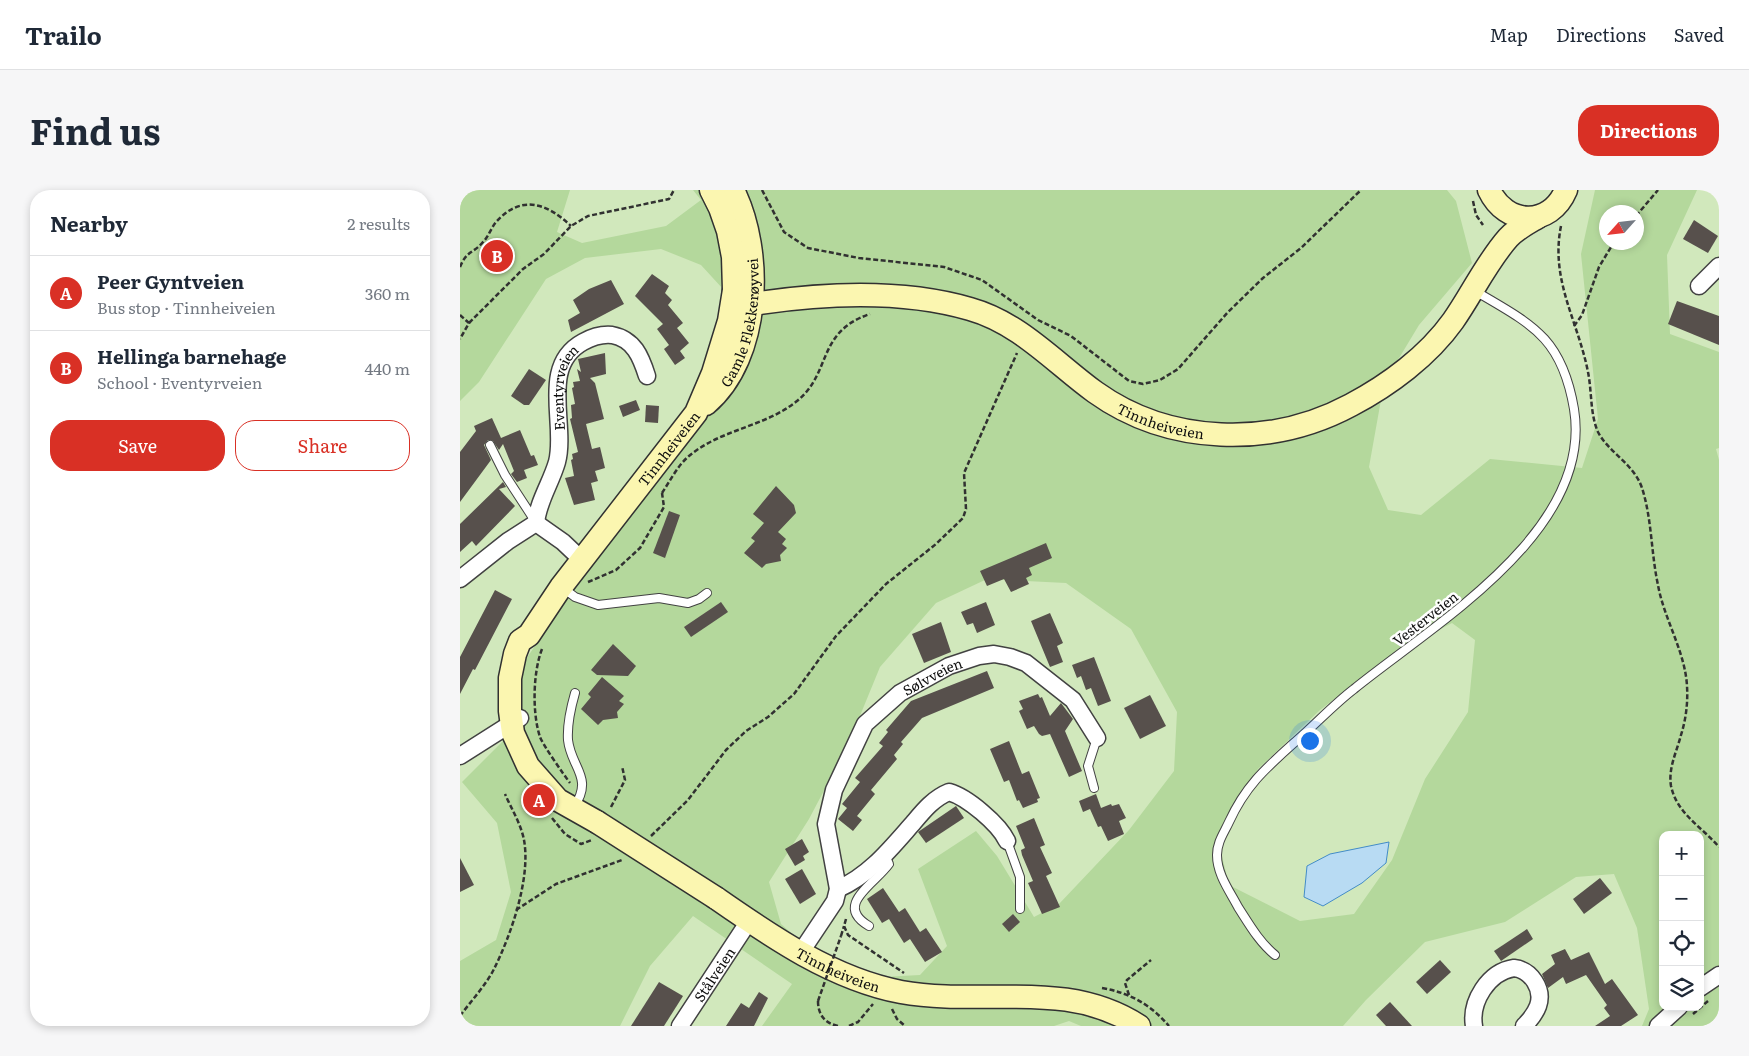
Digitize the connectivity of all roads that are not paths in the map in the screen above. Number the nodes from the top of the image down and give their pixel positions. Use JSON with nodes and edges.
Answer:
{"nodes":[{"id":1,"x":711,"y":190,"type":"edge"},
{"id":2,"x":733,"y":190,"type":"edge"},
{"id":3,"x":1566,"y":190,"type":"edge"},
{"id":4,"x":1485,"y":195,"type":"edge"},
{"id":5,"x":1546,"y":222,"type":"junction"},
{"id":6,"x":1719,"y":266,"type":"edge"},
{"id":7,"x":1478,"y":282,"type":"junction"},
{"id":8,"x":743,"y":286,"type":"junction"},
{"id":9,"x":1699,"y":286,"type":"dead end"},
{"id":10,"x":809,"y":295,"type":"junction"},
{"id":11,"x":753,"y":304,"type":"junction"},
{"id":12,"x":647,"y":376,"type":"dead end"},
{"id":13,"x":696,"y":413,"type":"junction"},
{"id":14,"x":490,"y":445,"type":"dead end"},
{"id":15,"x":536,"y":523,"type":"junction"},
{"id":16,"x":582,"y":560,"type":"junction"},
{"id":17,"x":460,"y":579,"type":"edge"},
{"id":18,"x":568,"y":592,"type":"junction"},
{"id":19,"x":707,"y":594,"type":"dead end"},
{"id":20,"x":575,"y":693,"type":"dead end"},
{"id":21,"x":517,"y":720,"type":"junction"},
{"id":22,"x":1097,"y":738,"type":"joint"},
{"id":23,"x":460,"y":756,"type":"edge"},
{"id":24,"x":1094,"y":788,"type":"dead end"},
{"id":25,"x":578,"y":799,"type":"junction"},
{"id":26,"x":1007,"y":841,"type":"joint"},
{"id":27,"x":885,"y":855,"type":"junction"},
{"id":28,"x":838,"y":889,"type":"junction"},
{"id":29,"x":1020,"y":909,"type":"dead end"},
{"id":30,"x":749,"y":921,"type":"junction"},
{"id":31,"x":869,"y":926,"type":"dead end"},
{"id":32,"x":801,"y":952,"type":"junction"},
{"id":33,"x":1276,"y":955,"type":"dead end"},
{"id":34,"x":1719,"y":975,"type":"edge"},
{"id":35,"x":1707,"y":993,"type":"edge"},
{"id":36,"x":1683,"y":1013,"type":"edge"},
{"id":37,"x":680,"y":1026,"type":"edge"},
{"id":38,"x":1139,"y":1026,"type":"edge"},
{"id":39,"x":1474,"y":1026,"type":"edge"},
{"id":40,"x":1524,"y":1026,"type":"edge"},
{"id":41,"x":1658,"y":1026,"type":"edge"}],
"edges":[{"from":1,"to":8,"type":"street","name":"Gamle Flekkerøyvei"},
{"from":2,"to":8,"type":"street","name":"Gamle Flekkerøyvei"},
{"from":3,"to":5,"type":"street","name":"Tinnheiveien"},
{"from":4,"to":5,"type":"street"},
{"from":4,"to":7,"type":"street","name":"Tinnheiveien"},
{"from":5,"to":7,"type":"street","name":"Tinnheiveien"},
{"from":6,"to":9,"type":"street"},
{"from":7,"to":10,"type":"street","name":"Tinnheiveien"},
{"from":7,"to":33,"type":"lane","name":"Vesterveien"},
{"from":8,"to":10,"type":"street","name":"Tinnheiveien"},
{"from":8,"to":11,"type":"street"},
{"from":8,"to":13,"type":"street","name":"Tinnheiveien"},
{"from":10,"to":11,"type":"street","name":"Tinnheiveien"},
{"from":11,"to":13,"type":"street","name":"Gamle Flekkerøyvei"},
{"from":12,"to":15,"type":"street","name":"Eventyrveien"},
{"from":13,"to":16,"type":"street","name":"Tinnheiveien"},
{"from":14,"to":15,"type":"lane"},
{"from":15,"to":16,"type":"street"},
{"from":15,"to":17,"type":"street"},
{"from":16,"to":18,"type":"street","name":"Tinnheiveien"},
{"from":18,"to":19,"type":"lane"},
{"from":18,"to":21,"type":"street","name":"Tinnheiveien"},
{"from":20,"to":25,"type":"lane"},
{"from":21,"to":23,"type":"street"},
{"from":21,"to":25,"type":"street","name":"Tinnheiveien"},
{"from":22,"to":24,"type":"lane","name":"Sølvveien"},
{"from":22,"to":28,"type":"street","name":"Sølvveien"},
{"from":25,"to":30,"type":"street","name":"Tinnheiveien","bridge":true},
{"from":26,"to":27,"type":"street"},
{"from":26,"to":29,"type":"lane"},
{"from":27,"to":28,"type":"street"},
{"from":27,"to":31,"type":"lane"},
{"from":28,"to":32,"type":"street"},
{"from":30,"to":32,"type":"street","name":"Tinnheiveien"},
{"from":30,"to":37,"type":"street","name":"Stålveien"},
{"from":32,"to":38,"type":"street","name":"Tinnheiveien"},
{"from":34,"to":35,"type":"street"},
{"from":36,"to":41,"type":"street"},
{"from":39,"to":40,"type":"street"}]}
